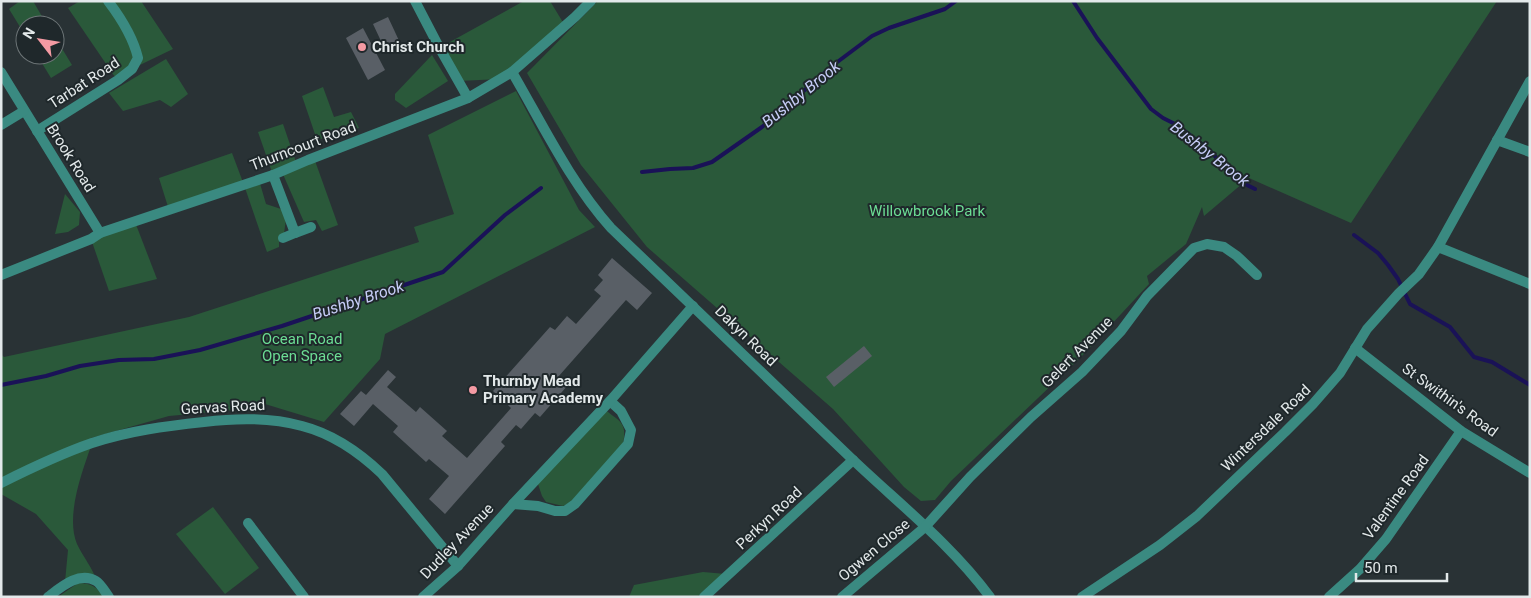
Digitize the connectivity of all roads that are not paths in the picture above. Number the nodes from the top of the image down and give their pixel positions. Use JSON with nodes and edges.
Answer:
{"nodes":[{"id":1,"x":108,"y":1,"type":"edge"},
{"id":2,"x":415,"y":1,"type":"edge"},
{"id":3,"x":591,"y":1,"type":"edge"},
{"id":4,"x":1,"y":72,"type":"edge"},
{"id":5,"x":512,"y":72,"type":"junction"},
{"id":6,"x":1530,"y":81,"type":"edge"},
{"id":7,"x":468,"y":98,"type":"junction"},
{"id":8,"x":24,"y":111,"type":"junction"},
{"id":9,"x":1,"y":125,"type":"edge"},
{"id":10,"x":37,"y":130,"type":"junction"},
{"id":11,"x":1497,"y":140,"type":"junction"},
{"id":12,"x":1530,"y":152,"type":"edge"},
{"id":13,"x":273,"y":175,"type":"junction"},
{"id":14,"x":311,"y":227,"type":"dead end"},
{"id":15,"x":100,"y":233,"type":"junction"},
{"id":16,"x":295,"y":233,"type":"junction"},
{"id":17,"x":282,"y":238,"type":"dead end"},
{"id":18,"x":1438,"y":247,"type":"junction"},
{"id":19,"x":1,"y":275,"type":"edge"},
{"id":20,"x":1257,"y":275,"type":"dead end"},
{"id":21,"x":1530,"y":284,"type":"edge"},
{"id":22,"x":693,"y":306,"type":"junction"},
{"id":23,"x":1355,"y":348,"type":"junction"},
{"id":24,"x":610,"y":401,"type":"junction"},
{"id":25,"x":1461,"y":431,"type":"junction"},
{"id":26,"x":853,"y":460,"type":"junction"},
{"id":27,"x":1530,"y":473,"type":"edge"},
{"id":28,"x":1,"y":483,"type":"edge"},
{"id":29,"x":513,"y":504,"type":"junction"},
{"id":30,"x":248,"y":522,"type":"dead end"},
{"id":31,"x":925,"y":527,"type":"junction"},
{"id":32,"x":458,"y":566,"type":"junction"},
{"id":33,"x":48,"y":597,"type":"edge"},
{"id":34,"x":109,"y":597,"type":"edge"},
{"id":35,"x":304,"y":597,"type":"edge"},
{"id":36,"x":423,"y":597,"type":"edge"},
{"id":37,"x":704,"y":597,"type":"edge"},
{"id":38,"x":842,"y":597,"type":"edge"},
{"id":39,"x":990,"y":597,"type":"edge"},
{"id":40,"x":1082,"y":597,"type":"edge"},
{"id":41,"x":1329,"y":597,"type":"edge"}],
"edges":[{"from":1,"to":10,"type":"street","name":"Tarbat Road"},
{"from":2,"to":7,"type":"street"},
{"from":3,"to":5,"type":"street","name":"Thurncourt Road"},
{"from":4,"to":8,"type":"street","name":"Brook Road"},
{"from":5,"to":7,"type":"street","name":"Thurncourt Road"},
{"from":5,"to":22,"type":"street","name":"Dakyn Road"},
{"from":6,"to":11,"type":"street","name":"Wintersdale Road"},
{"from":7,"to":13,"type":"street","name":"Thurncourt Road"},
{"from":8,"to":9,"type":"street"},
{"from":8,"to":10,"type":"street","name":"Brook Road"},
{"from":10,"to":15,"type":"street","name":"Brook Road"},
{"from":11,"to":12,"type":"street"},
{"from":11,"to":18,"type":"street","name":"Wintersdale Road"},
{"from":13,"to":15,"type":"street","name":"Thurncourt Road"},
{"from":13,"to":16,"type":"street"},
{"from":14,"to":16,"type":"street"},
{"from":15,"to":19,"type":"street","name":"Thurncourt Road"},
{"from":16,"to":17,"type":"street"},
{"from":18,"to":21,"type":"street"},
{"from":18,"to":23,"type":"street","name":"Wintersdale Road"},
{"from":20,"to":31,"type":"street","name":"Gelert Avenue"},
{"from":22,"to":24,"type":"street","name":"Dudley Avenue"},
{"from":22,"to":26,"type":"street","name":"Dakyn Road"},
{"from":23,"to":25,"type":"street","name":"St Swithin's Road"},
{"from":23,"to":40,"type":"street","name":"Wintersdale Road"},
{"from":24,"to":29,"type":"street","name":"Dudley Avenue"},
{"from":24,"to":29,"type":"street","name":"Dudley Avenue"},
{"from":25,"to":27,"type":"street","name":"St Swithin's Road"},
{"from":25,"to":41,"type":"street","name":"Valentine Road"},
{"from":26,"to":31,"type":"street","name":"Dakyn Road"},
{"from":26,"to":37,"type":"street","name":"Perkyn Road"},
{"from":28,"to":32,"type":"street","name":"Gervas Road"},
{"from":29,"to":32,"type":"street","name":"Dudley Avenue"},
{"from":30,"to":35,"type":"street"},
{"from":31,"to":38,"type":"street","name":"Ogwen Close"},
{"from":31,"to":39,"type":"street","name":"Dakyn Road"},
{"from":32,"to":36,"type":"street","name":"Dudley Avenue"},
{"from":33,"to":34,"type":"street"}]}
